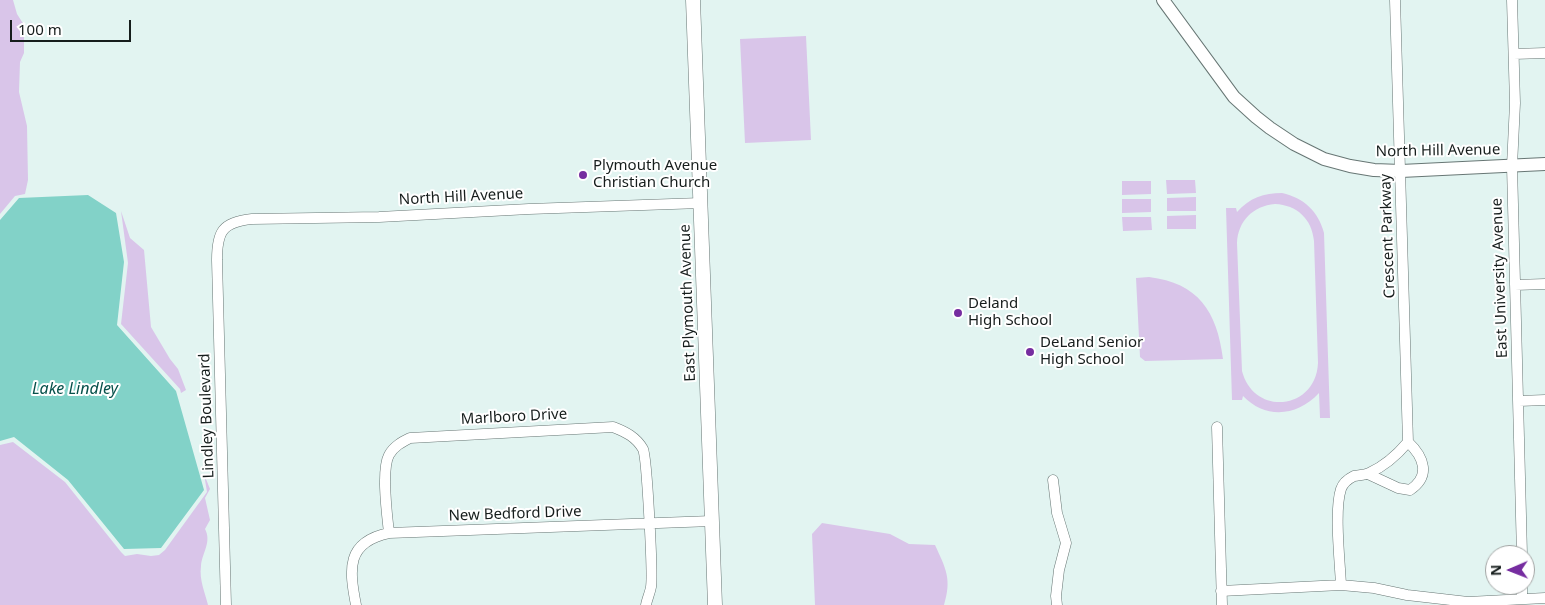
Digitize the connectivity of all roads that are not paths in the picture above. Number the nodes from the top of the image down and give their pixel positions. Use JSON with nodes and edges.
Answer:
{"nodes":[{"id":1,"x":693,"y":0,"type":"edge"},
{"id":2,"x":1163,"y":0,"type":"edge"},
{"id":3,"x":1395,"y":0,"type":"edge"},
{"id":4,"x":1512,"y":0,"type":"edge"},
{"id":5,"x":1545,"y":53,"type":"edge"},
{"id":6,"x":1514,"y":54,"type":"junction"},
{"id":7,"x":1545,"y":164,"type":"edge"},
{"id":8,"x":1512,"y":166,"type":"junction"},
{"id":9,"x":1401,"y":171,"type":"junction"},
{"id":10,"x":700,"y":203,"type":"junction"},
{"id":11,"x":226,"y":228,"type":"joint"},
{"id":12,"x":1545,"y":284,"type":"edge"},
{"id":13,"x":1515,"y":285,"type":"junction"},
{"id":14,"x":1545,"y":400,"type":"edge"},
{"id":15,"x":1519,"y":401,"type":"junction"},
{"id":16,"x":1217,"y":427,"type":"dead end"},
{"id":17,"x":1408,"y":442,"type":"junction"},
{"id":18,"x":1368,"y":474,"type":"junction"},
{"id":19,"x":1053,"y":480,"type":"dead end"},
{"id":20,"x":712,"y":520,"type":"junction"},
{"id":21,"x":649,"y":524,"type":"junction"},
{"id":22,"x":388,"y":533,"type":"junction"},
{"id":23,"x":1522,"y":545,"type":"edge"},
{"id":24,"x":1341,"y":585,"type":"junction"},
{"id":25,"x":1221,"y":591,"type":"junction"},
{"id":26,"x":1522,"y":595,"type":"edge"},
{"id":27,"x":1545,"y":598,"type":"edge"},
{"id":28,"x":1522,"y":599,"type":"junction"},
{"id":29,"x":226,"y":605,"type":"edge"},
{"id":30,"x":356,"y":605,"type":"edge"},
{"id":31,"x":646,"y":605,"type":"edge"},
{"id":32,"x":715,"y":605,"type":"edge"},
{"id":33,"x":1057,"y":605,"type":"edge"},
{"id":34,"x":1222,"y":605,"type":"edge"}],
"edges":[{"from":1,"to":10,"type":"main road","name":"East Plymouth Avenue"},
{"from":2,"to":9,"type":"street","name":"North Hill Avenue"},
{"from":3,"to":9,"type":"street","name":"Crescent Parkway"},
{"from":4,"to":6,"type":"street","name":"East University Avenue"},
{"from":5,"to":6,"type":"street"},
{"from":6,"to":8,"type":"street","name":"East University Avenue"},
{"from":7,"to":8,"type":"street","name":"North Hill Avenue"},
{"from":8,"to":9,"type":"street","name":"North Hill Avenue"},
{"from":8,"to":13,"type":"street","name":"East University Avenue"},
{"from":9,"to":17,"type":"street","name":"Crescent Parkway"},
{"from":10,"to":11,"type":"street","name":"North Hill Avenue"},
{"from":10,"to":20,"type":"main road","name":"East Plymouth Avenue"},
{"from":11,"to":29,"type":"street","name":"Lindley Boulevard"},
{"from":12,"to":13,"type":"street"},
{"from":13,"to":15,"type":"street","name":"East University Avenue"},
{"from":14,"to":15,"type":"street"},
{"from":15,"to":23,"type":"street","name":"East University Avenue"},
{"from":16,"to":25,"type":"street"},
{"from":17,"to":18,"type":"street"},
{"from":17,"to":18,"type":"street"},
{"from":18,"to":24,"type":"street"},
{"from":19,"to":33,"type":"street"},
{"from":20,"to":21,"type":"street","name":"New Bedford Drive"},
{"from":20,"to":32,"type":"main road","name":"East Plymouth Avenue"},
{"from":21,"to":22,"type":"street","name":"New Bedford Drive"},
{"from":21,"to":22,"type":"street","name":"Marlboro Drive"},
{"from":21,"to":31,"type":"street","name":"Marlboro Drive"},
{"from":22,"to":30,"type":"street","name":"New Bedford Drive"},
{"from":24,"to":25,"type":"street"},
{"from":24,"to":28,"type":"street"},
{"from":25,"to":34,"type":"street"},
{"from":26,"to":28,"type":"street"},
{"from":27,"to":28,"type":"street"}]}
